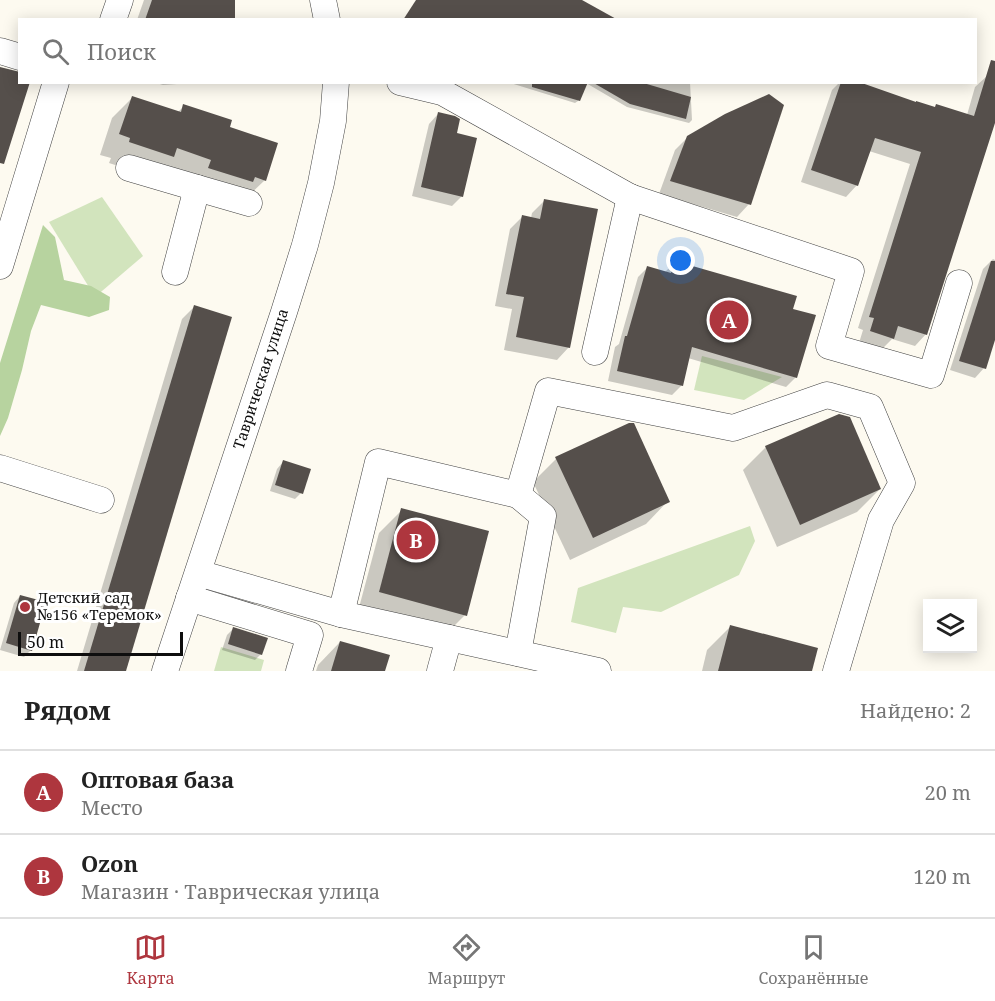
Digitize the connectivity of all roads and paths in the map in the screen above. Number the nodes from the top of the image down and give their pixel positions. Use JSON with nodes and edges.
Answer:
{"nodes":[{"id":1,"x":120,"y":0,"type":"edge"},
{"id":2,"x":323,"y":0,"type":"edge"},
{"id":3,"x":114,"y":18,"type":"edge"},
{"id":4,"x":327,"y":18,"type":"edge"},
{"id":5,"x":0,"y":51,"type":"edge"},
{"id":6,"x":18,"y":56,"type":"edge"},
{"id":7,"x":55,"y":84,"type":"edge"},
{"id":8,"x":336,"y":84,"type":"edge"},
{"id":9,"x":408,"y":84,"type":"edge"},
{"id":10,"x":129,"y":168,"type":"dead end"},
{"id":11,"x":197,"y":188,"type":"junction"},
{"id":12,"x":630,"y":197,"type":"junction"},
{"id":13,"x":249,"y":203,"type":"dead end"},
{"id":14,"x":0,"y":266,"type":"edge"},
{"id":15,"x":175,"y":272,"type":"dead end"},
{"id":16,"x":959,"y":283,"type":"dead end"},
{"id":17,"x":595,"y":352,"type":"dead end"},
{"id":18,"x":0,"y":468,"type":"edge"},
{"id":19,"x":518,"y":495,"type":"junction"},
{"id":20,"x":101,"y":500,"type":"dead end"},
{"id":21,"x":198,"y":573,"type":"junction"},
{"id":22,"x":189,"y":598,"type":"junction"},
{"id":23,"x":341,"y":614,"type":"junction"},
{"id":24,"x":449,"y":638,"type":"junction"},
{"id":25,"x":518,"y":652,"type":"junction"},
{"id":26,"x":430,"y":664,"type":"edge"},
{"id":27,"x":165,"y":671,"type":"edge"},
{"id":28,"x":299,"y":671,"type":"edge"},
{"id":29,"x":598,"y":671,"type":"edge"},
{"id":30,"x":836,"y":671,"type":"edge"}],
"edges":[{"from":1,"to":3,"type":"street"},
{"from":2,"to":4,"type":"street"},
{"from":5,"to":6,"type":"street"},
{"from":7,"to":14,"type":"street"},
{"from":8,"to":21,"type":"street","name":"Таврическая улица"},
{"from":9,"to":12,"type":"street"},
{"from":10,"to":11,"type":"street"},
{"from":11,"to":13,"type":"street"},
{"from":11,"to":15,"type":"street"},
{"from":12,"to":16,"type":"street"},
{"from":12,"to":17,"type":"street"},
{"from":18,"to":20,"type":"street"},
{"from":19,"to":23,"type":"street"},
{"from":19,"to":25,"type":"street"},
{"from":19,"to":30,"type":"street"},
{"from":21,"to":22,"type":"street","name":"Таврическая улица"},
{"from":21,"to":23,"type":"street"},
{"from":22,"to":27,"type":"street","name":"Таврическая улица"},
{"from":22,"to":28,"type":"street"},
{"from":23,"to":24,"type":"street"},
{"from":24,"to":25,"type":"street"},
{"from":24,"to":26,"type":"street"},
{"from":25,"to":29,"type":"street"}]}
